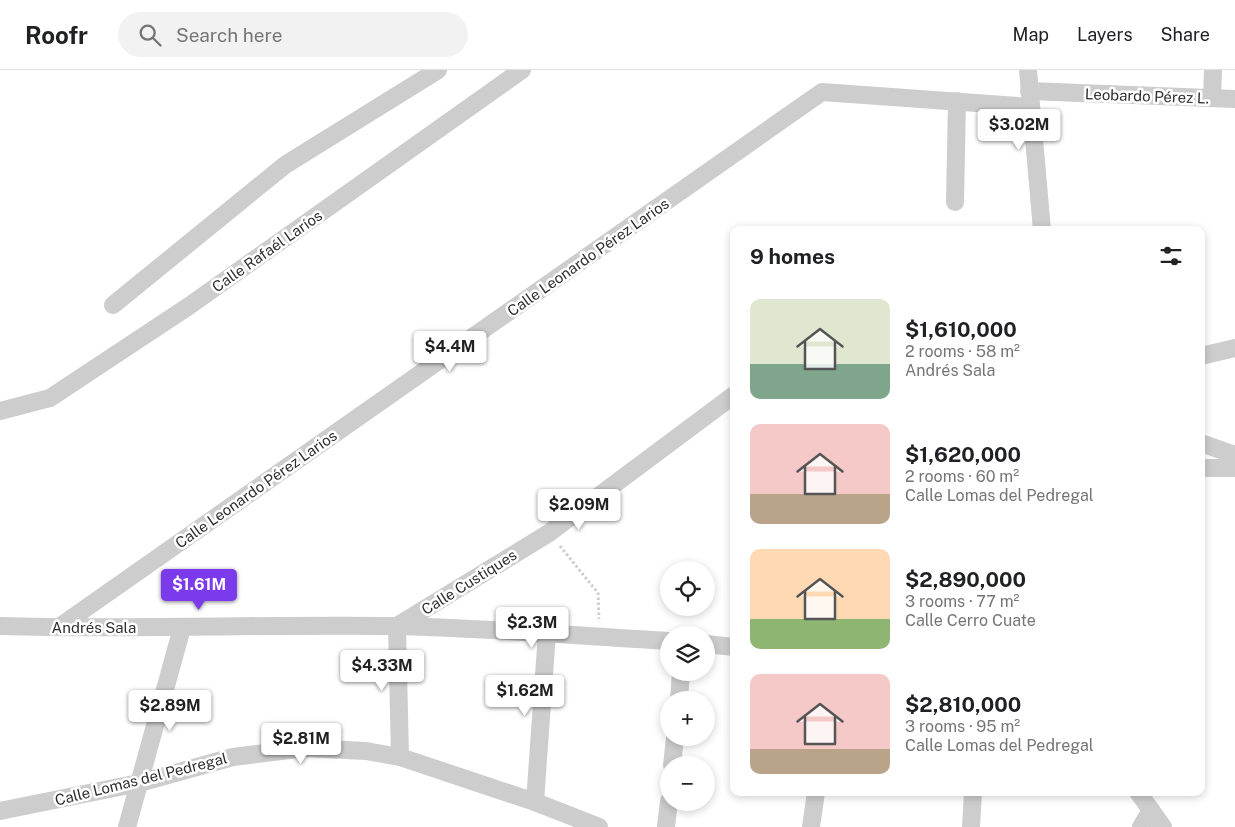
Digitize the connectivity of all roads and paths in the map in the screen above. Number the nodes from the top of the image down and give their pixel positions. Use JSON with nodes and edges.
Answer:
{"nodes":[{"id":1,"x":438,"y":70,"type":"edge"},
{"id":2,"x":522,"y":70,"type":"edge"},
{"id":3,"x":1028,"y":70,"type":"edge"},
{"id":4,"x":1213,"y":70,"type":"edge"},
{"id":5,"x":1212,"y":98,"type":"junction"},
{"id":6,"x":1030,"y":99,"type":"junction"},
{"id":7,"x":1235,"y":99,"type":"edge"},
{"id":8,"x":957,"y":101,"type":"junction"},
{"id":9,"x":954,"y":202,"type":"dead end"},
{"id":10,"x":1042,"y":226,"type":"edge"},
{"id":11,"x":113,"y":305,"type":"dead end"},
{"id":12,"x":1235,"y":348,"type":"edge"},
{"id":13,"x":1205,"y":355,"type":"edge"},
{"id":14,"x":730,"y":398,"type":"edge"},
{"id":15,"x":0,"y":411,"type":"edge"},
{"id":16,"x":1205,"y":444,"type":"edge"},
{"id":17,"x":1235,"y":454,"type":"edge"},
{"id":18,"x":1205,"y":468,"type":"edge"},
{"id":19,"x":1235,"y":468,"type":"edge"},
{"id":20,"x":549,"y":533,"type":"junction"},
{"id":21,"x":0,"y":626,"type":"edge"},
{"id":22,"x":398,"y":626,"type":"junction"},
{"id":23,"x":59,"y":628,"type":"junction"},
{"id":24,"x":182,"y":628,"type":"junction"},
{"id":25,"x":547,"y":633,"type":"junction"},
{"id":26,"x":599,"y":637,"type":"junction"},
{"id":27,"x":660,"y":640,"type":"edge"},
{"id":28,"x":715,"y":645,"type":"edge"},
{"id":29,"x":730,"y":647,"type":"edge"},
{"id":30,"x":400,"y":757,"type":"junction"},
{"id":31,"x":139,"y":783,"type":"junction"},
{"id":32,"x":815,"y":796,"type":"edge"},
{"id":33,"x":974,"y":796,"type":"edge"},
{"id":34,"x":1141,"y":796,"type":"edge"},
{"id":35,"x":534,"y":802,"type":"junction"},
{"id":36,"x":1151,"y":810,"type":"junction"},
{"id":37,"x":0,"y":811,"type":"edge"},
{"id":38,"x":668,"y":811,"type":"edge"},
{"id":39,"x":127,"y":827,"type":"edge"},
{"id":40,"x":599,"y":827,"type":"edge"},
{"id":41,"x":666,"y":827,"type":"edge"},
{"id":42,"x":811,"y":827,"type":"edge"},
{"id":43,"x":971,"y":827,"type":"edge"},
{"id":44,"x":1141,"y":827,"type":"edge"},
{"id":45,"x":1163,"y":827,"type":"edge"}],
"edges":[{"from":1,"to":11,"type":"street"},
{"from":2,"to":15,"type":"street","name":"Calle Rafaél Laríos"},
{"from":3,"to":6,"type":"street"},
{"from":4,"to":5,"type":"street"},
{"from":5,"to":6,"type":"street","name":"Leobardo Pérez L."},
{"from":5,"to":7,"type":"street","name":"Leobardo Pérez L."},
{"from":6,"to":8,"type":"street","name":"Calle Leonardo Pérez Larios"},
{"from":6,"to":10,"type":"street"},
{"from":8,"to":9,"type":"street"},
{"from":8,"to":23,"type":"street","name":"Calle Leonardo Pérez Larios"},
{"from":12,"to":13,"type":"street"},
{"from":14,"to":20,"type":"street","name":"Calle Custiques"},
{"from":16,"to":17,"type":"street"},
{"from":18,"to":19,"type":"street"},
{"from":20,"to":22,"type":"street","name":"Calle Custiques"},
{"from":20,"to":26,"type":"path"},
{"from":21,"to":23,"type":"street","name":"Andrés Sala"},
{"from":22,"to":24,"type":"street","name":"Andrés Sala"},
{"from":22,"to":25,"type":"street","name":"Andrés Sala"},
{"from":22,"to":30,"type":"street"},
{"from":23,"to":24,"type":"street","name":"Andrés Sala"},
{"from":24,"to":31,"type":"street"},
{"from":25,"to":26,"type":"street","name":"Andrés Sala"},
{"from":25,"to":35,"type":"street"},
{"from":26,"to":27,"type":"street","name":"Andrés Sala"},
{"from":28,"to":29,"type":"street"},
{"from":30,"to":31,"type":"street","name":"Calle Lomas del Pedregal"},
{"from":30,"to":35,"type":"street","name":"Calle Lomas del Pedregal"},
{"from":31,"to":37,"type":"street","name":"Calle Lomas del Pedregal"},
{"from":31,"to":39,"type":"street"},
{"from":32,"to":42,"type":"street"},
{"from":33,"to":43,"type":"street"},
{"from":34,"to":36,"type":"street"},
{"from":35,"to":40,"type":"street","name":"Calle Lomas del Pedregal"},
{"from":36,"to":44,"type":"street"},
{"from":36,"to":45,"type":"street"},
{"from":38,"to":41,"type":"street"}]}
